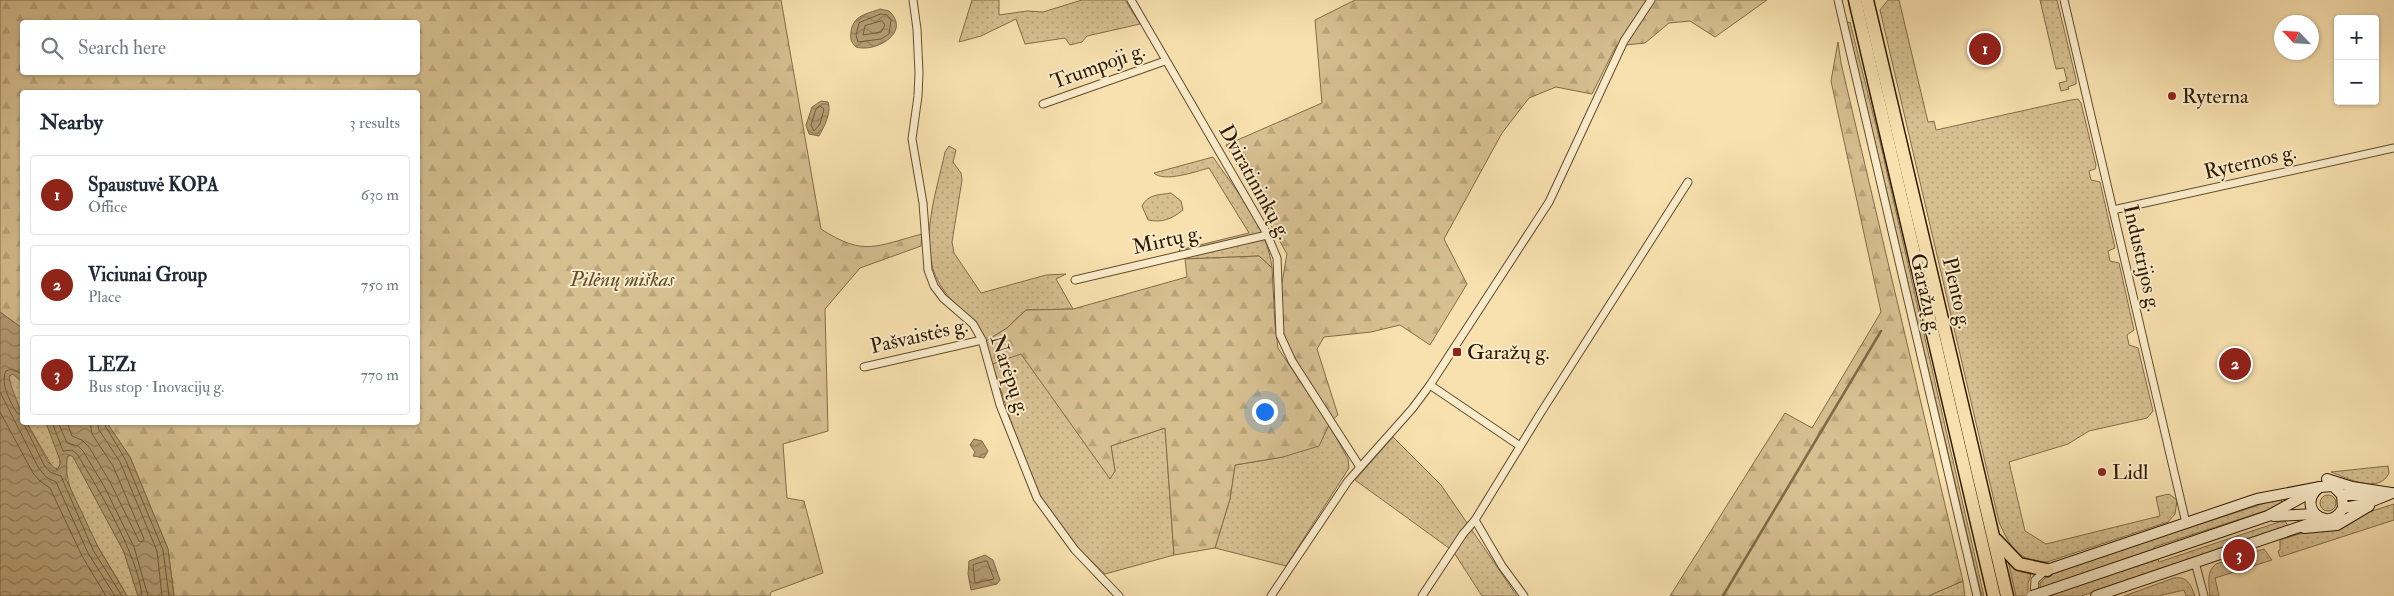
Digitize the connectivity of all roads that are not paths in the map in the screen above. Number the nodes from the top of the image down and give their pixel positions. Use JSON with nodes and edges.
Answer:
{"nodes":[{"id":1,"x":913,"y":0,"type":"edge"},
{"id":2,"x":1131,"y":0,"type":"edge"},
{"id":3,"x":1651,"y":0,"type":"edge"},
{"id":4,"x":1838,"y":0,"type":"edge"},
{"id":5,"x":1855,"y":0,"type":"edge"},
{"id":6,"x":1868,"y":0,"type":"edge"},
{"id":7,"x":1879,"y":0,"type":"edge"},
{"id":8,"x":2064,"y":0,"type":"edge"},
{"id":9,"x":1872,"y":18,"type":"junction"},
{"id":10,"x":1164,"y":61,"type":"junction"},
{"id":11,"x":1043,"y":104,"type":"dead end"},
{"id":12,"x":2394,"y":148,"type":"edge"},
{"id":13,"x":1688,"y":182,"type":"dead end"},
{"id":14,"x":2113,"y":210,"type":"junction"},
{"id":15,"x":1267,"y":235,"type":"junction"},
{"id":16,"x":1075,"y":280,"type":"dead end"},
{"id":17,"x":982,"y":340,"type":"junction"},
{"id":18,"x":864,"y":367,"type":"dead end"},
{"id":19,"x":1430,"y":385,"type":"junction"},
{"id":20,"x":1520,"y":446,"type":"junction"},
{"id":21,"x":1360,"y":467,"type":"junction"},
{"id":22,"x":2302,"y":489,"type":"junction"},
{"id":23,"x":2318,"y":489,"type":"junction"},
{"id":24,"x":2393,"y":493,"type":"edge"},
{"id":25,"x":2342,"y":495,"type":"junction"},
{"id":26,"x":2343,"y":508,"type":"junction"},
{"id":27,"x":2268,"y":516,"type":"junction"},
{"id":28,"x":2319,"y":516,"type":"junction"},
{"id":29,"x":1475,"y":520,"type":"junction"},
{"id":30,"x":2186,"y":523,"type":"junction"},
{"id":31,"x":2300,"y":528,"type":"junction"},
{"id":32,"x":1993,"y":536,"type":"junction"},
{"id":33,"x":2195,"y":562,"type":"junction"},
{"id":34,"x":2046,"y":570,"type":"junction"},
{"id":35,"x":1119,"y":596,"type":"edge"},
{"id":36,"x":1271,"y":596,"type":"edge"},
{"id":37,"x":1422,"y":596,"type":"edge"},
{"id":38,"x":1524,"y":596,"type":"edge"},
{"id":39,"x":1977,"y":596,"type":"edge"},
{"id":40,"x":1994,"y":596,"type":"edge"},
{"id":41,"x":2007,"y":596,"type":"edge"},
{"id":42,"x":2033,"y":596,"type":"edge"},
{"id":43,"x":2096,"y":596,"type":"edge"},
{"id":44,"x":2204,"y":596,"type":"edge"}],
"edges":[{"from":1,"to":17,"type":"street","name":"Narėpų g."},
{"from":2,"to":10,"type":"street","name":"Dviratininkų g."},
{"from":3,"to":19,"type":"street"},
{"from":4,"to":39,"type":"street","name":"Garažų g."},
{"from":5,"to":40,"type":"highway","name":"Plento g."},
{"from":6,"to":9,"type":"highway","name":"Plento g."},
{"from":7,"to":9,"type":"highway"},
{"from":8,"to":14,"type":"street","name":"Industrijos g."},
{"from":9,"to":32,"type":"highway","name":"Plento g."},
{"from":10,"to":11,"type":"street","name":"Trumpoji g."},
{"from":10,"to":15,"type":"street","name":"Dviratininkų g."},
{"from":12,"to":14,"type":"street","name":"Ryternos g."},
{"from":13,"to":20,"type":"street"},
{"from":14,"to":30,"type":"street","name":"Industrijos g."},
{"from":15,"to":16,"type":"street","name":"Mirtų g."},
{"from":15,"to":21,"type":"street","name":"Dviratininkų g."},
{"from":17,"to":18,"type":"street","name":"Pašvaistės g."},
{"from":17,"to":35,"type":"street","name":"Narėpų g."},
{"from":19,"to":20,"type":"street"},
{"from":19,"to":21,"type":"street"},
{"from":20,"to":29,"type":"street"},
{"from":21,"to":36,"type":"street"},
{"from":22,"to":23,"type":"main road"},
{"from":22,"to":24,"type":"main road"},
{"from":22,"to":30,"type":"main road"},
{"from":23,"to":25,"type":"main road"},
{"from":23,"to":27,"type":"main road"},
{"from":23,"to":28,"type":"main road"},
{"from":24,"to":25,"type":"main road"},
{"from":24,"to":26,"type":"main road"},
{"from":24,"to":31,"type":"main road"},
{"from":25,"to":26,"type":"main road"},
{"from":26,"to":28,"type":"main road"},
{"from":27,"to":28,"type":"main road"},
{"from":27,"to":42,"type":"main road","bridge":true},
{"from":28,"to":31,"type":"main road"},
{"from":29,"to":37,"type":"street"},
{"from":29,"to":38,"type":"street"},
{"from":30,"to":34,"type":"main road"},
{"from":31,"to":33,"type":"main road"},
{"from":32,"to":34,"type":"highway"},
{"from":32,"to":41,"type":"highway","name":"Plento g."},
{"from":33,"to":43,"type":"main road"},
{"from":33,"to":44,"type":"street"},
{"from":34,"to":42,"type":"street"}]}
